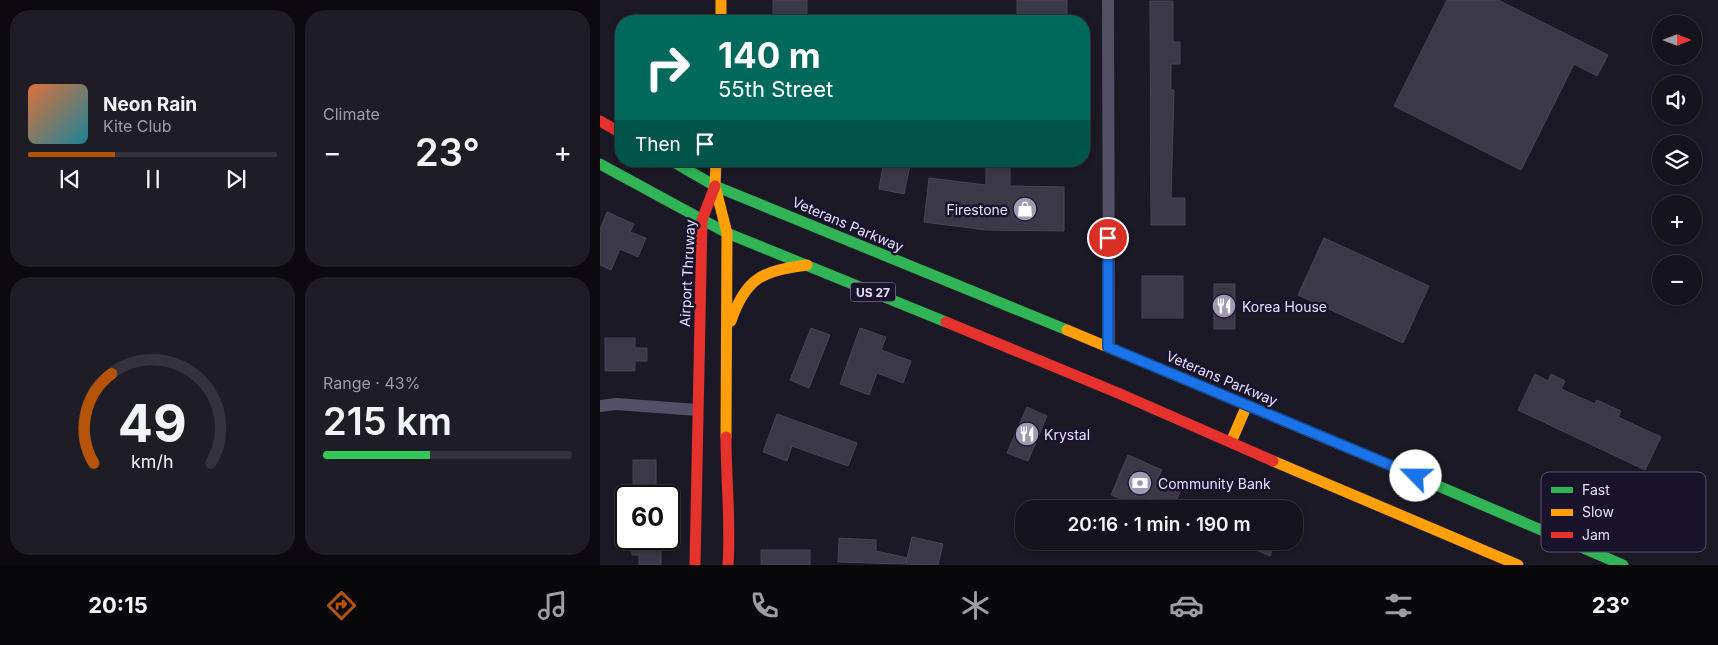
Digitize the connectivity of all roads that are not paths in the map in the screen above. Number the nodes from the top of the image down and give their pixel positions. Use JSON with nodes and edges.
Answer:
{"nodes":[{"id":1,"x":721,"y":0,"type":"edge"},
{"id":2,"x":1108,"y":0,"type":"edge"},
{"id":3,"x":721,"y":15,"type":"edge"},
{"id":4,"x":600,"y":121,"type":"edge"},
{"id":5,"x":615,"y":130,"type":"edge"},
{"id":6,"x":600,"y":164,"type":"edge"},
{"id":7,"x":683,"y":167,"type":"edge"},
{"id":8,"x":716,"y":167,"type":"edge"},
{"id":9,"x":716,"y":186,"type":"junction"},
{"id":10,"x":702,"y":220,"type":"junction"},
{"id":11,"x":727,"y":233,"type":"junction"},
{"id":12,"x":808,"y":265,"type":"junction"},
{"id":13,"x":727,"y":338,"type":"junction"},
{"id":14,"x":1108,"y":347,"type":"junction"},
{"id":15,"x":1247,"y":405,"type":"junction"},
{"id":16,"x":600,"y":406,"type":"edge"},
{"id":17,"x":697,"y":410,"type":"junction"},
{"id":18,"x":1231,"y":442,"type":"junction"},
{"id":19,"x":1541,"y":530,"type":"edge"},
{"id":20,"x":1592,"y":552,"type":"edge"},
{"id":21,"x":695,"y":565,"type":"edge"},
{"id":22,"x":728,"y":565,"type":"edge"},
{"id":23,"x":1518,"y":565,"type":"edge"},
{"id":24,"x":1623,"y":565,"type":"edge"}],
"edges":[{"from":1,"to":3,"type":"main road"},
{"from":2,"to":14,"type":"street"},
{"from":4,"to":5,"type":"main road"},
{"from":6,"to":10,"type":"main road","number":"US 27"},
{"from":7,"to":9,"type":"main road","name":"Veterans Parkway","number":"US 27"},
{"from":8,"to":9,"type":"main road"},
{"from":9,"to":10,"type":"main road","name":"Airport Thruway"},
{"from":9,"to":11,"type":"main road"},
{"from":9,"to":14,"type":"main road","name":"Veterans Parkway","number":"US 27"},
{"from":10,"to":11,"type":"main road","number":"US 27"},
{"from":10,"to":17,"type":"main road","name":"Airport Thruway"},
{"from":11,"to":12,"type":"main road","number":"US 27"},
{"from":11,"to":13,"type":"main road"},
{"from":12,"to":13,"type":"main road"},
{"from":12,"to":18,"type":"main road","number":"US 27"},
{"from":13,"to":22,"type":"main road"},
{"from":14,"to":15,"type":"main road","name":"Veterans Parkway","number":"US 27"},
{"from":15,"to":18,"type":"main road"},
{"from":15,"to":19,"type":"main road","name":"Veterans Parkway","number":"US 27"},
{"from":16,"to":17,"type":"street"},
{"from":17,"to":21,"type":"main road","name":"Airport Thruway"},
{"from":18,"to":23,"type":"main road","number":"US 27"},
{"from":20,"to":24,"type":"main road","name":"Veterans Parkway","number":"US 27"}]}
